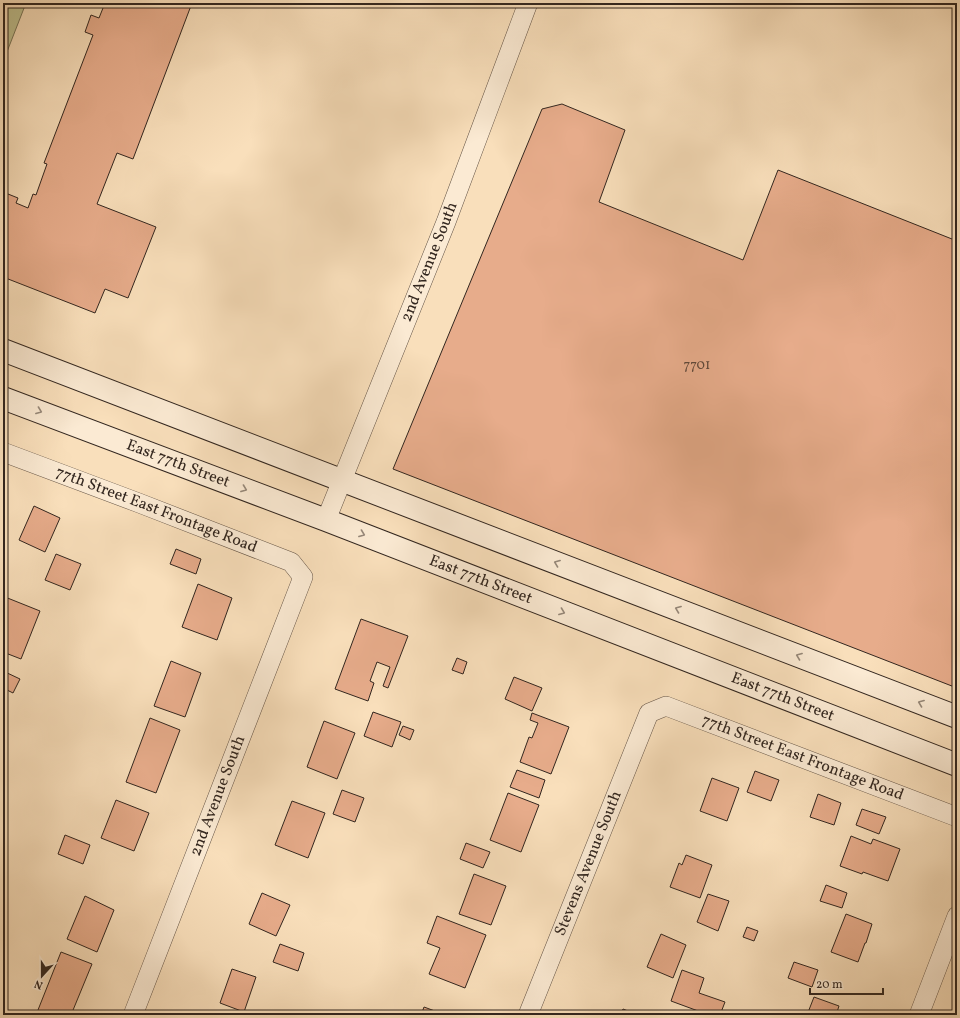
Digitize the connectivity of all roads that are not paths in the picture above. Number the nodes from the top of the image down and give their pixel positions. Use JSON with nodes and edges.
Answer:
{"nodes":[{"id":1,"x":528,"y":3,"type":"edge"},
{"id":2,"x":3,"y":350,"type":"edge"},
{"id":3,"x":3,"y":398,"type":"edge"},
{"id":4,"x":3,"y":452,"type":"edge"},
{"id":5,"x":341,"y":480,"type":"junction"},
{"id":6,"x":326,"y":520,"type":"junction"},
{"id":7,"x":303,"y":578,"type":"joint"},
{"id":8,"x":702,"y":666,"type":"junction"},
{"id":9,"x":649,"y":713,"type":"joint"},
{"id":10,"x":957,"y":717,"type":"edge"},
{"id":11,"x":957,"y":750,"type":"edge"},
{"id":12,"x":957,"y":765,"type":"edge"},
{"id":13,"x":957,"y":818,"type":"edge"},
{"id":14,"x":957,"y":916,"type":"edge"},
{"id":15,"x":134,"y":1015,"type":"edge"},
{"id":16,"x":528,"y":1015,"type":"edge"},
{"id":17,"x":919,"y":1015,"type":"edge"}],
"edges":[{"from":1,"to":5,"type":"street","name":"2nd Avenue South"},
{"from":2,"to":5,"type":"street"},
{"from":3,"to":6,"type":"street","name":"East 77th Street","one_way":true},
{"from":4,"to":7,"type":"street","name":"77th Street East Frontage Road"},
{"from":5,"to":6,"type":"street","name":"2nd Avenue South"},
{"from":10,"to":5,"type":"street","one_way":true},
{"from":6,"to":8,"type":"street","name":"East 77th Street","one_way":true},
{"from":7,"to":15,"type":"street","name":"2nd Avenue South"},
{"from":8,"to":11,"type":"street"},
{"from":8,"to":12,"type":"street","name":"East 77th Street"},
{"from":9,"to":13,"type":"street","name":"77th Street East Frontage Road"},
{"from":9,"to":16,"type":"street","name":"Stevens Avenue South"},
{"from":14,"to":17,"type":"street"}]}
